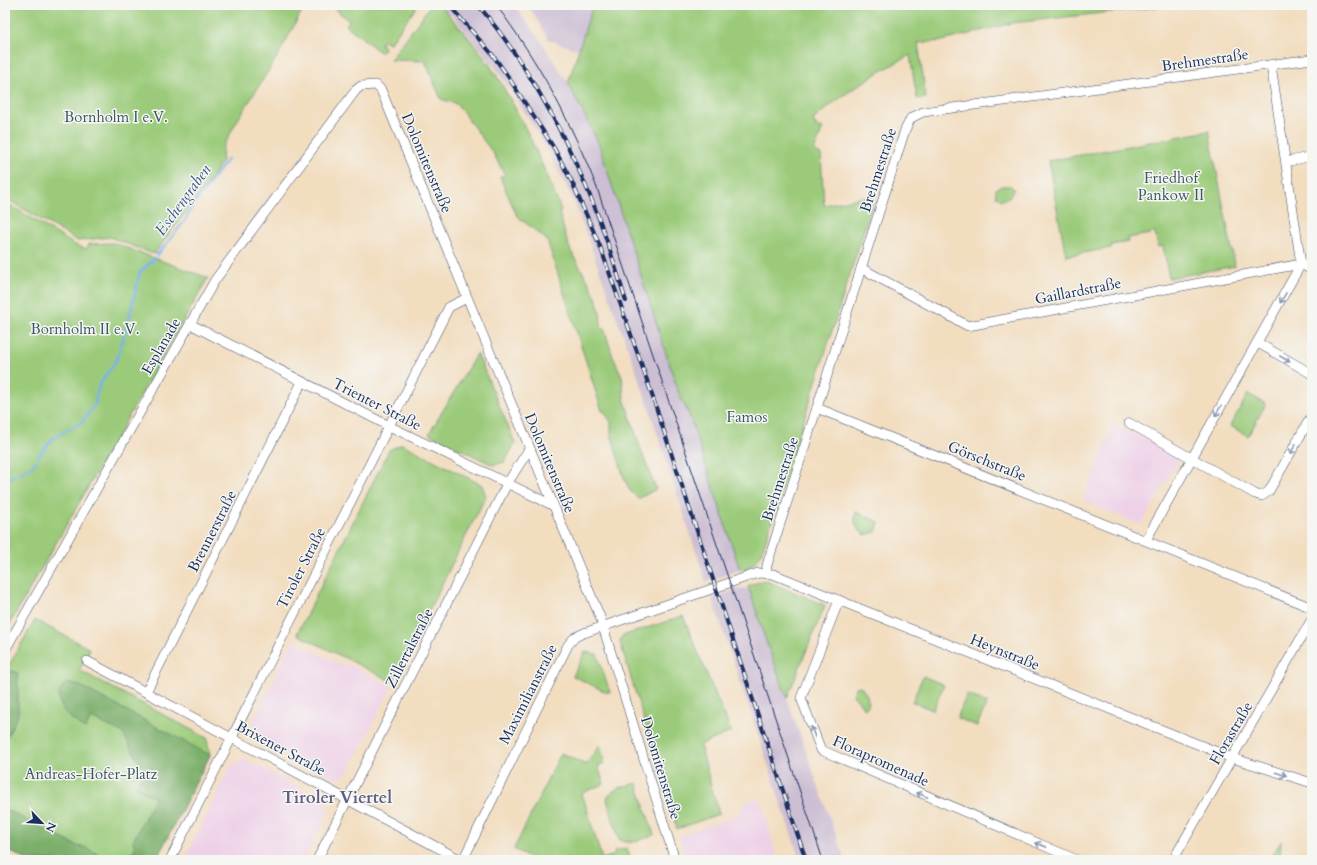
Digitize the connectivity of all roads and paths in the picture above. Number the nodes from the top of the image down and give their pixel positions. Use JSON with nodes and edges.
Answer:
{"nodes":[{"id":1,"x":1312,"y":59,"type":"edge"},
{"id":2,"x":1271,"y":65,"type":"junction"},
{"id":3,"x":376,"y":85,"type":"joint"},
{"id":4,"x":1312,"y":156,"type":"edge"},
{"id":5,"x":1286,"y":162,"type":"junction"},
{"id":6,"x":1302,"y":264,"type":"junction"},
{"id":7,"x":862,"y":268,"type":"junction"},
{"id":8,"x":1312,"y":270,"type":"edge"},
{"id":9,"x":467,"y":298,"type":"junction"},
{"id":10,"x":190,"y":324,"type":"junction"},
{"id":11,"x":1258,"y":343,"type":"junction"},
{"id":12,"x":1312,"y":374,"type":"edge"},
{"id":13,"x":302,"y":382,"type":"junction"},
{"id":14,"x":818,"y":408,"type":"junction"},
{"id":15,"x":1312,"y":415,"type":"edge"},
{"id":16,"x":1129,"y":423,"type":"dead end"},
{"id":17,"x":389,"y":426,"type":"junction"},
{"id":18,"x":529,"y":449,"type":"junction"},
{"id":19,"x":1192,"y":457,"type":"junction"},
{"id":20,"x":507,"y":484,"type":"junction"},
{"id":21,"x":552,"y":505,"type":"junction"},
{"id":22,"x":1146,"y":540,"type":"junction"},
{"id":23,"x":766,"y":573,"type":"junction"},
{"id":24,"x":839,"y":600,"type":"junction"},
{"id":25,"x":1312,"y":608,"type":"edge"},
{"id":26,"x":1312,"y":619,"type":"edge"},
{"id":27,"x":602,"y":626,"type":"junction"},
{"id":28,"x":5,"y":650,"type":"edge"},
{"id":29,"x":86,"y":661,"type":"dead end"},
{"id":30,"x":146,"y":692,"type":"junction"},
{"id":31,"x":232,"y":738,"type":"junction"},
{"id":32,"x":1232,"y":758,"type":"junction"},
{"id":33,"x":1312,"y":783,"type":"edge"},
{"id":34,"x":347,"y":799,"type":"junction"},
{"id":35,"x":170,"y":860,"type":"edge"},
{"id":36,"x":317,"y":860,"type":"edge"},
{"id":37,"x":462,"y":860,"type":"edge"},
{"id":38,"x":675,"y":860,"type":"edge"},
{"id":39,"x":1077,"y":860,"type":"edge"},
{"id":40,"x":1173,"y":860,"type":"edge"}],
"edges":[{"from":1,"to":2,"type":"street","name":"Brehmestraße"},
{"from":2,"to":5,"type":"street"},
{"from":2,"to":7,"type":"street","name":"Brehmestraße"},
{"from":3,"to":9,"type":"street","name":"Dolomitenstraße"},
{"from":3,"to":10,"type":"street","name":"Esplanade"},
{"from":4,"to":5,"type":"street"},
{"from":5,"to":6,"type":"street"},
{"from":6,"to":7,"type":"street","name":"Gaillardstraße"},
{"from":6,"to":8,"type":"street"},
{"from":6,"to":11,"type":"street","one_way":true},
{"from":7,"to":14,"type":"street","name":"Brehmestraße"},
{"from":9,"to":17,"type":"street","name":"Tiroler Straße"},
{"from":9,"to":18,"type":"street","name":"Dolomitenstraße"},
{"from":10,"to":13,"type":"street","name":"Trienter Straße"},
{"from":10,"to":28,"type":"street","name":"Esplanade"},
{"from":11,"to":12,"type":"street","one_way":true},
{"from":11,"to":19,"type":"street","one_way":true},
{"from":13,"to":17,"type":"street","name":"Trienter Straße"},
{"from":13,"to":30,"type":"street","name":"Brennerstraße"},
{"from":14,"to":22,"type":"street","name":"Görschstraße"},
{"from":14,"to":23,"type":"street","name":"Brehmestraße"},
{"from":15,"to":19,"type":"street","one_way":true},
{"from":16,"to":19,"type":"street"},
{"from":17,"to":20,"type":"street","name":"Trienter Straße"},
{"from":17,"to":31,"type":"street","name":"Tiroler Straße"},
{"from":18,"to":20,"type":"street","name":"Zillertalstraße"},
{"from":18,"to":21,"type":"street","name":"Dolomitenstraße"},
{"from":19,"to":22,"type":"street"},
{"from":20,"to":21,"type":"street","name":"Trienter Straße"},
{"from":20,"to":34,"type":"street","name":"Zillertalstraße"},
{"from":21,"to":27,"type":"street","name":"Dolomitenstraße"},
{"from":22,"to":25,"type":"street","name":"Görschstraße"},
{"from":23,"to":24,"type":"street","name":"Heynstraße"},
{"from":23,"to":27,"type":"street","name":"Maximilianstraße"},
{"from":24,"to":32,"type":"street","name":"Heynstraße"},
{"from":39,"to":24,"type":"street","name":"Florapromenade","one_way":true},
{"from":26,"to":32,"type":"street","name":"Florastraße"},
{"from":27,"to":37,"type":"street","name":"Maximilianstraße"},
{"from":27,"to":38,"type":"street","name":"Dolomitenstraße"},
{"from":29,"to":30,"type":"street","name":"Brixener Straße"},
{"from":30,"to":31,"type":"street","name":"Brixener Straße"},
{"from":31,"to":34,"type":"street","name":"Brixener Straße"},
{"from":31,"to":35,"type":"street","name":"Tiroler Straße"},
{"from":32,"to":33,"type":"street","name":"Heynstraße","one_way":true},
{"from":32,"to":40,"type":"street","name":"Florastraße"},
{"from":34,"to":36,"type":"street","name":"Zillertalstraße"},
{"from":34,"to":37,"type":"street","name":"Brixener Straße"}]}
